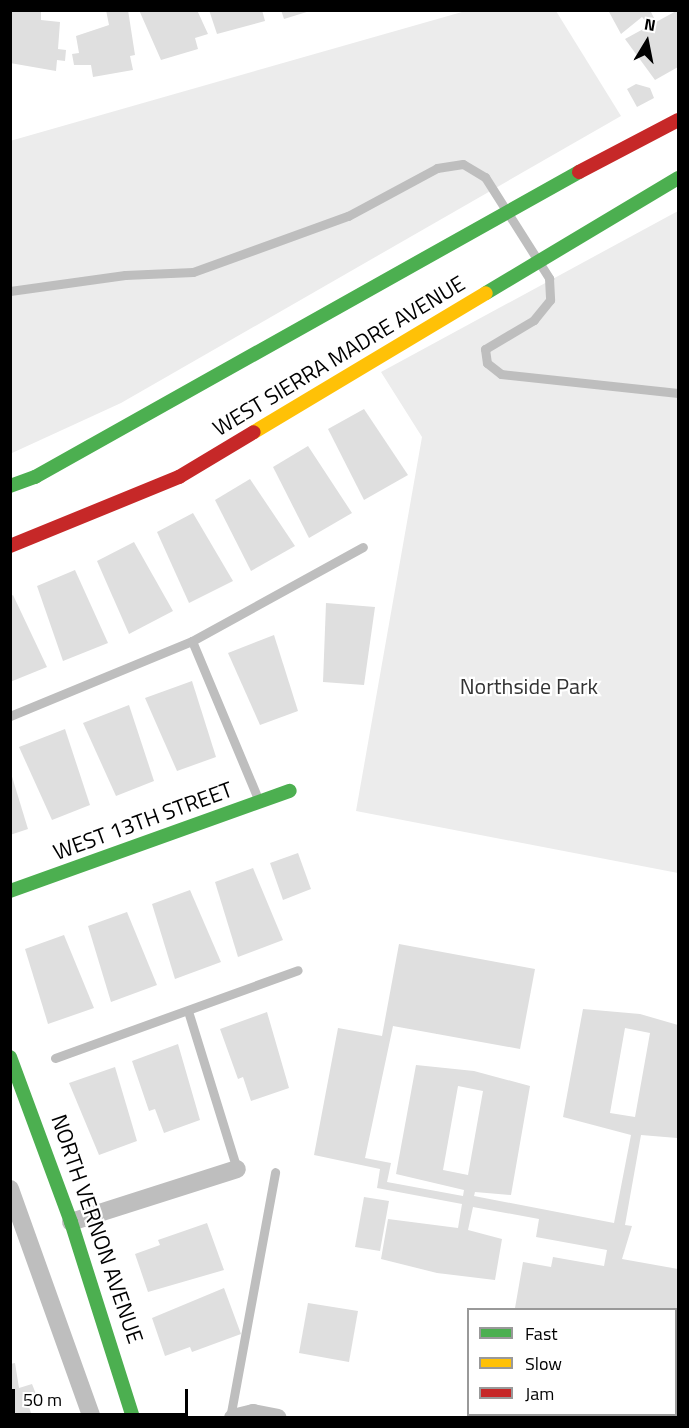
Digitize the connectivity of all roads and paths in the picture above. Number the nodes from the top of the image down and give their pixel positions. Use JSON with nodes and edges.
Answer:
{"nodes":[{"id":1,"x":678,"y":120,"type":"edge"},
{"id":2,"x":678,"y":178,"type":"edge"},
{"id":3,"x":508,"y":209,"type":"junction"},
{"id":4,"x":537,"y":261,"type":"junction"},
{"id":5,"x":10,"y":291,"type":"edge"},
{"id":6,"x":678,"y":393,"type":"edge"},
{"id":7,"x":10,"y":486,"type":"edge"},
{"id":8,"x":10,"y":546,"type":"edge"},
{"id":9,"x":363,"y":547,"type":"dead end"},
{"id":10,"x":192,"y":641,"type":"junction"},
{"id":11,"x":10,"y":716,"type":"edge"},
{"id":12,"x":290,"y":791,"type":"dead end"},
{"id":13,"x":259,"y":802,"type":"junction"},
{"id":14,"x":10,"y":891,"type":"edge"},
{"id":15,"x":298,"y":970,"type":"dead end"},
{"id":16,"x":188,"y":1011,"type":"junction"},
{"id":17,"x":10,"y":1057,"type":"edge"},
{"id":18,"x":55,"y":1058,"type":"dead end"},
{"id":19,"x":237,"y":1168,"type":"joint"},
{"id":20,"x":275,"y":1172,"type":"dead end"},
{"id":21,"x":10,"y":1189,"type":"edge"},
{"id":22,"x":71,"y":1222,"type":"junction"},
{"id":23,"x":17,"y":1230,"type":"edge"},
{"id":24,"x":92,"y":1418,"type":"edge"},
{"id":25,"x":133,"y":1418,"type":"edge"},
{"id":26,"x":232,"y":1418,"type":"edge"},
{"id":27,"x":278,"y":1418,"type":"edge"}],
"edges":[{"from":1,"to":3,"type":"street","name":"WEST SIERRA MADRE AVENUE"},
{"from":2,"to":4,"type":"street","name":"WEST SIERRA MADRE AVENUE"},
{"from":3,"to":4,"type":"lane"},
{"from":3,"to":5,"type":"lane"},
{"from":3,"to":7,"type":"street","name":"WEST SIERRA MADRE AVENUE"},
{"from":4,"to":6,"type":"lane"},
{"from":4,"to":8,"type":"street","name":"WEST SIERRA MADRE AVENUE"},
{"from":9,"to":10,"type":"lane"},
{"from":10,"to":11,"type":"lane"},
{"from":10,"to":13,"type":"lane"},
{"from":12,"to":13,"type":"street","name":"WEST 13TH STREET"},
{"from":13,"to":14,"type":"street","name":"WEST 13TH STREET"},
{"from":15,"to":16,"type":"lane"},
{"from":16,"to":18,"type":"lane"},
{"from":16,"to":19,"type":"lane"},
{"from":17,"to":22,"type":"street","name":"NORTH VERNON AVENUE"},
{"from":19,"to":22,"type":"street"},
{"from":20,"to":26,"type":"lane"},
{"from":21,"to":23,"type":"street"},
{"from":22,"to":25,"type":"street","name":"NORTH VERNON AVENUE"},
{"from":23,"to":24,"type":"street"},
{"from":26,"to":27,"type":"street"}]}
